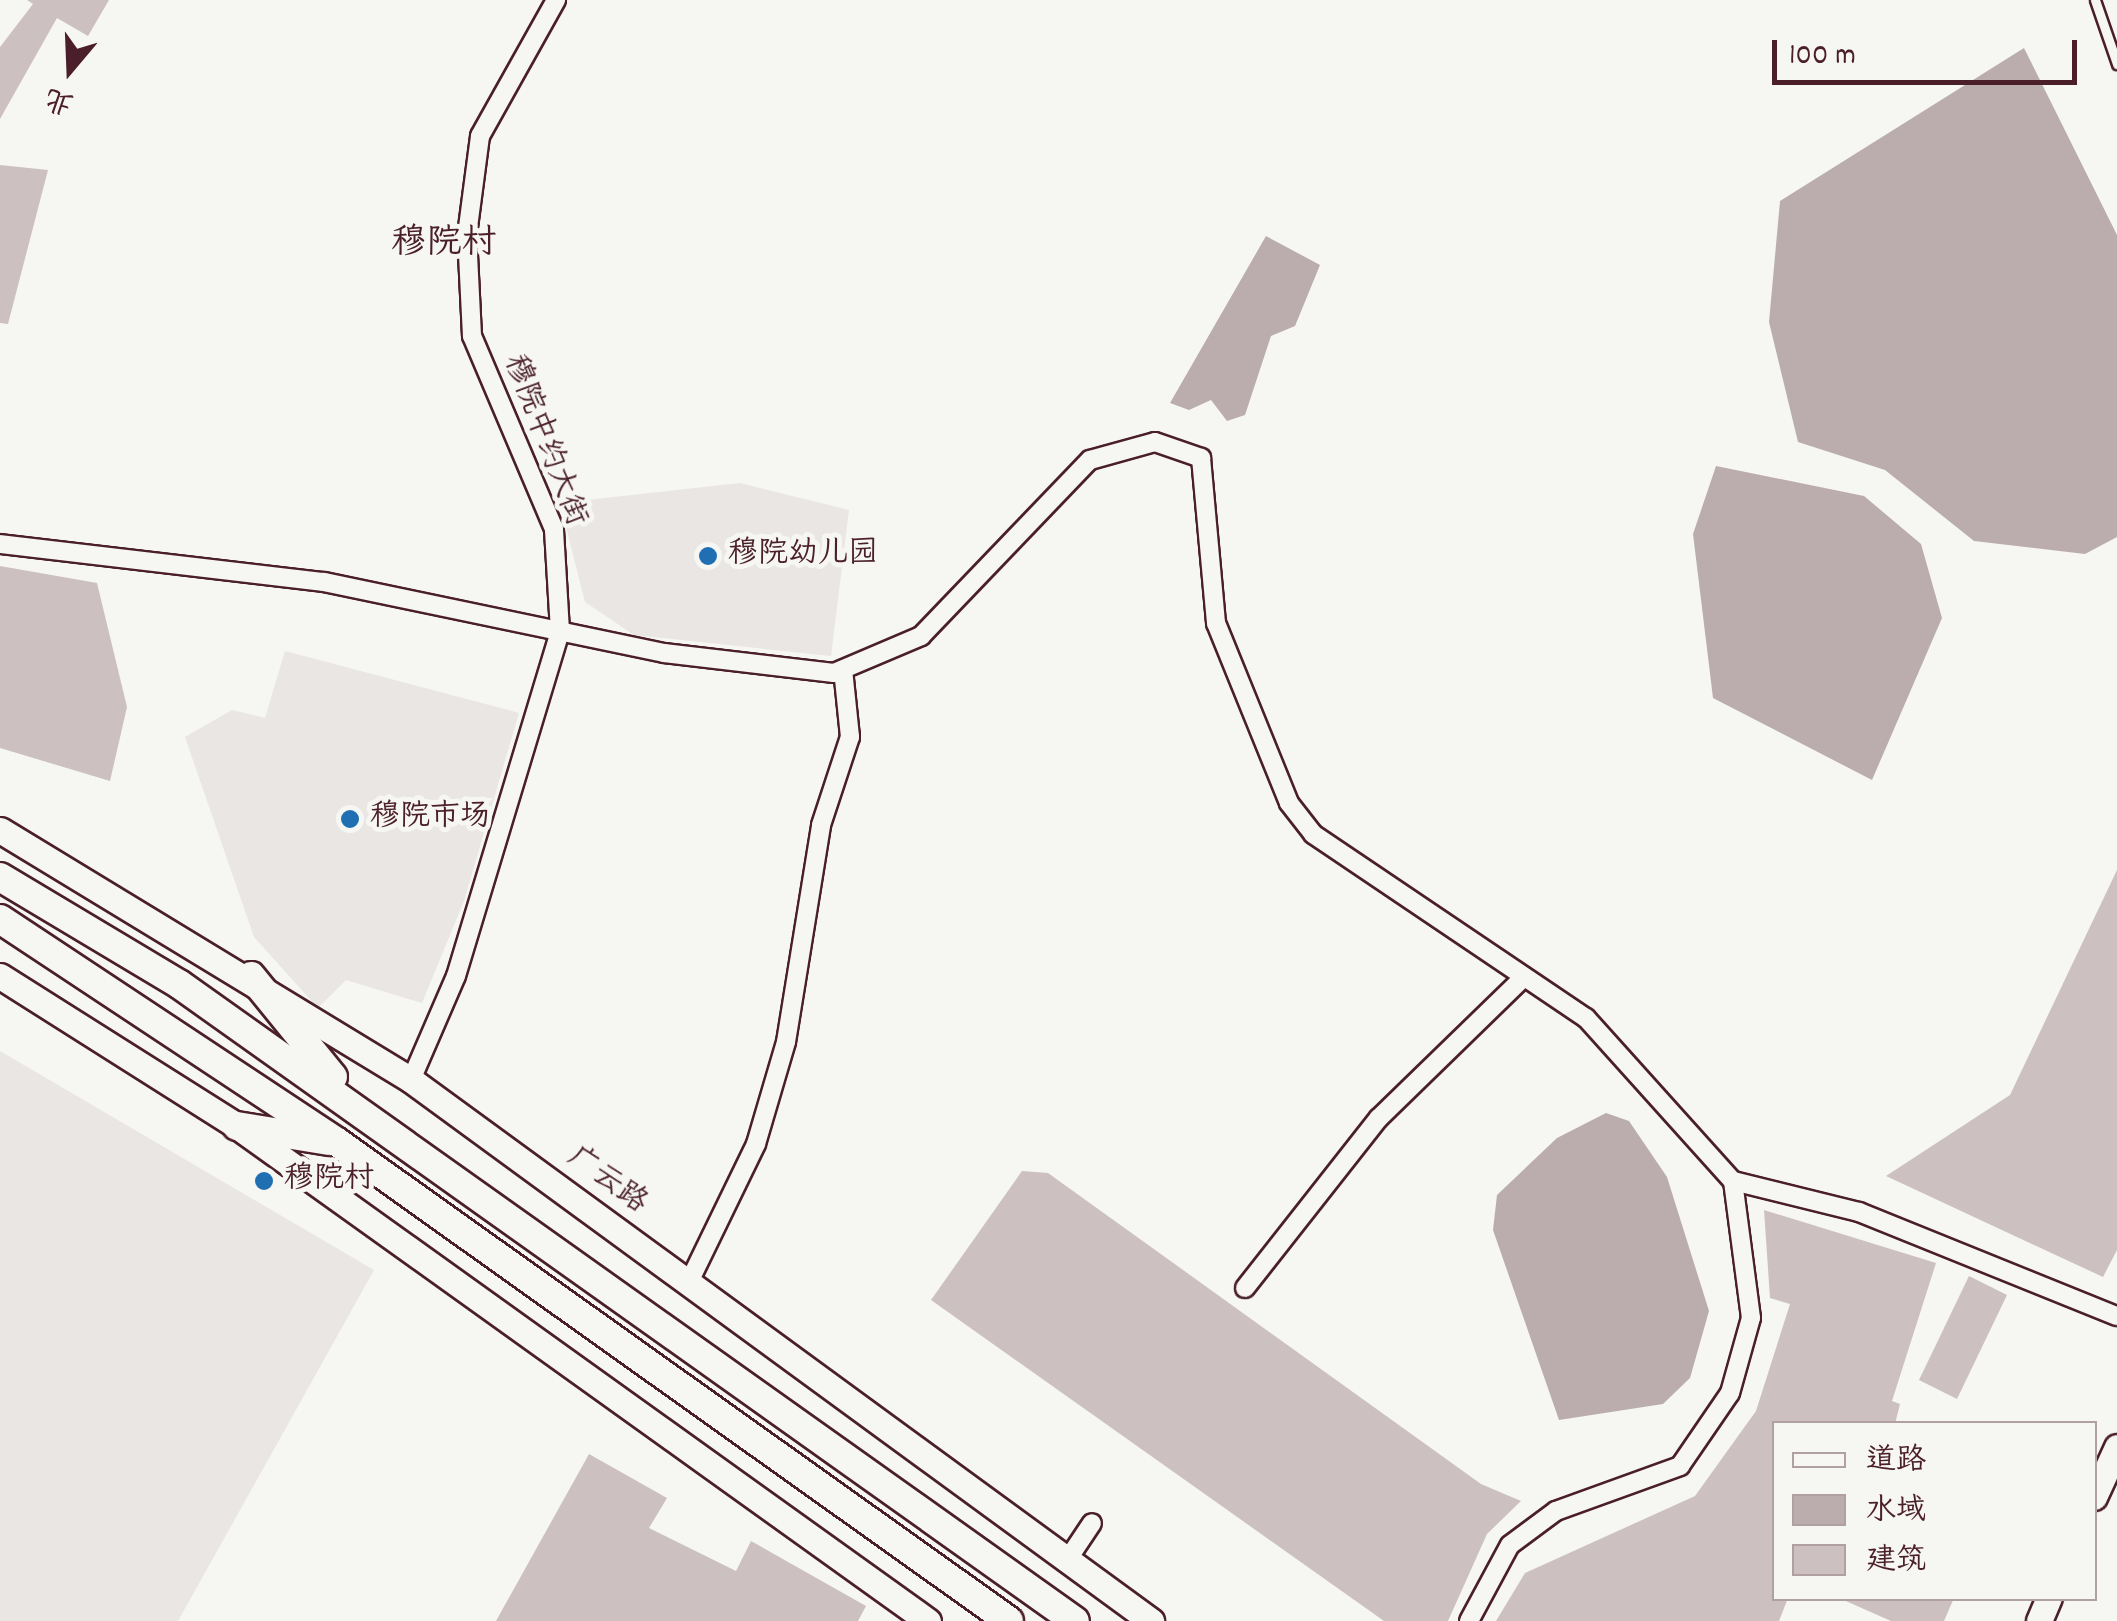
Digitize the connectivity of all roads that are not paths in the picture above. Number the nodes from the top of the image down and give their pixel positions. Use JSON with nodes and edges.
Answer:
{"nodes":[{"id":1,"x":556,"y":0,"type":"edge"},
{"id":2,"x":2096,"y":0,"type":"edge"},
{"id":3,"x":2117,"y":64,"type":"edge"},
{"id":4,"x":0,"y":544,"type":"edge"},
{"id":5,"x":560,"y":631,"type":"junction"},
{"id":6,"x":843,"y":669,"type":"junction"},
{"id":7,"x":0,"y":830,"type":"edge"},
{"id":8,"x":0,"y":877,"type":"edge"},
{"id":9,"x":0,"y":919,"type":"edge"},
{"id":10,"x":0,"y":976,"type":"edge"},
{"id":11,"x":251,"y":976,"type":"junction"},
{"id":12,"x":1524,"y":978,"type":"junction"},
{"id":13,"x":411,"y":1080,"type":"junction"},
{"id":14,"x":375,"y":1121,"type":"junction"},
{"id":15,"x":237,"y":1126,"type":"junction"},
{"id":16,"x":337,"y":1142,"type":"junction"},
{"id":17,"x":1734,"y":1181,"type":"junction"},
{"id":18,"x":690,"y":1280,"type":"junction"},
{"id":19,"x":1245,"y":1288,"type":"dead end"},
{"id":20,"x":2117,"y":1316,"type":"edge"},
{"id":21,"x":2117,"y":1447,"type":"edge"},
{"id":22,"x":2097,"y":1490,"type":"edge"},
{"id":23,"x":1092,"y":1523,"type":"dead end"},
{"id":24,"x":1068,"y":1559,"type":"junction"},
{"id":25,"x":928,"y":1621,"type":"edge"},
{"id":26,"x":1010,"y":1621,"type":"edge"},
{"id":27,"x":1075,"y":1621,"type":"edge"},
{"id":28,"x":1151,"y":1621,"type":"edge"},
{"id":29,"x":1469,"y":1621,"type":"edge"}],
"edges":[{"from":1,"to":5,"type":"street","name":"穆院中约大街"},
{"from":2,"to":3,"type":"lane"},
{"from":4,"to":5,"type":"street"},
{"from":5,"to":6,"type":"street"},
{"from":5,"to":13,"type":"street","name":"穆院中约大街"},
{"from":6,"to":12,"type":"street"},
{"from":6,"to":18,"type":"street"},
{"from":7,"to":11,"type":"main road","name":"广云路"},
{"from":8,"to":14,"type":"main road"},
{"from":9,"to":16,"type":"main road"},
{"from":10,"to":15,"type":"main road"},
{"from":11,"to":13,"type":"main road","name":"广云路"},
{"from":11,"to":14,"type":"main road"},
{"from":12,"to":17,"type":"street"},
{"from":12,"to":19,"type":"street"},
{"from":13,"to":18,"type":"main road","name":"广云路"},
{"from":14,"to":27,"type":"main road"},
{"from":15,"to":16,"type":"main road"},
{"from":15,"to":25,"type":"main road"},
{"from":16,"to":26,"type":"main road"},
{"from":17,"to":20,"type":"street"},
{"from":17,"to":29,"type":"street"},
{"from":18,"to":24,"type":"main road","name":"广云路"},
{"from":21,"to":22,"type":"main road"},
{"from":23,"to":24,"type":"street"},
{"from":24,"to":28,"type":"main road","name":"广云路"}]}
